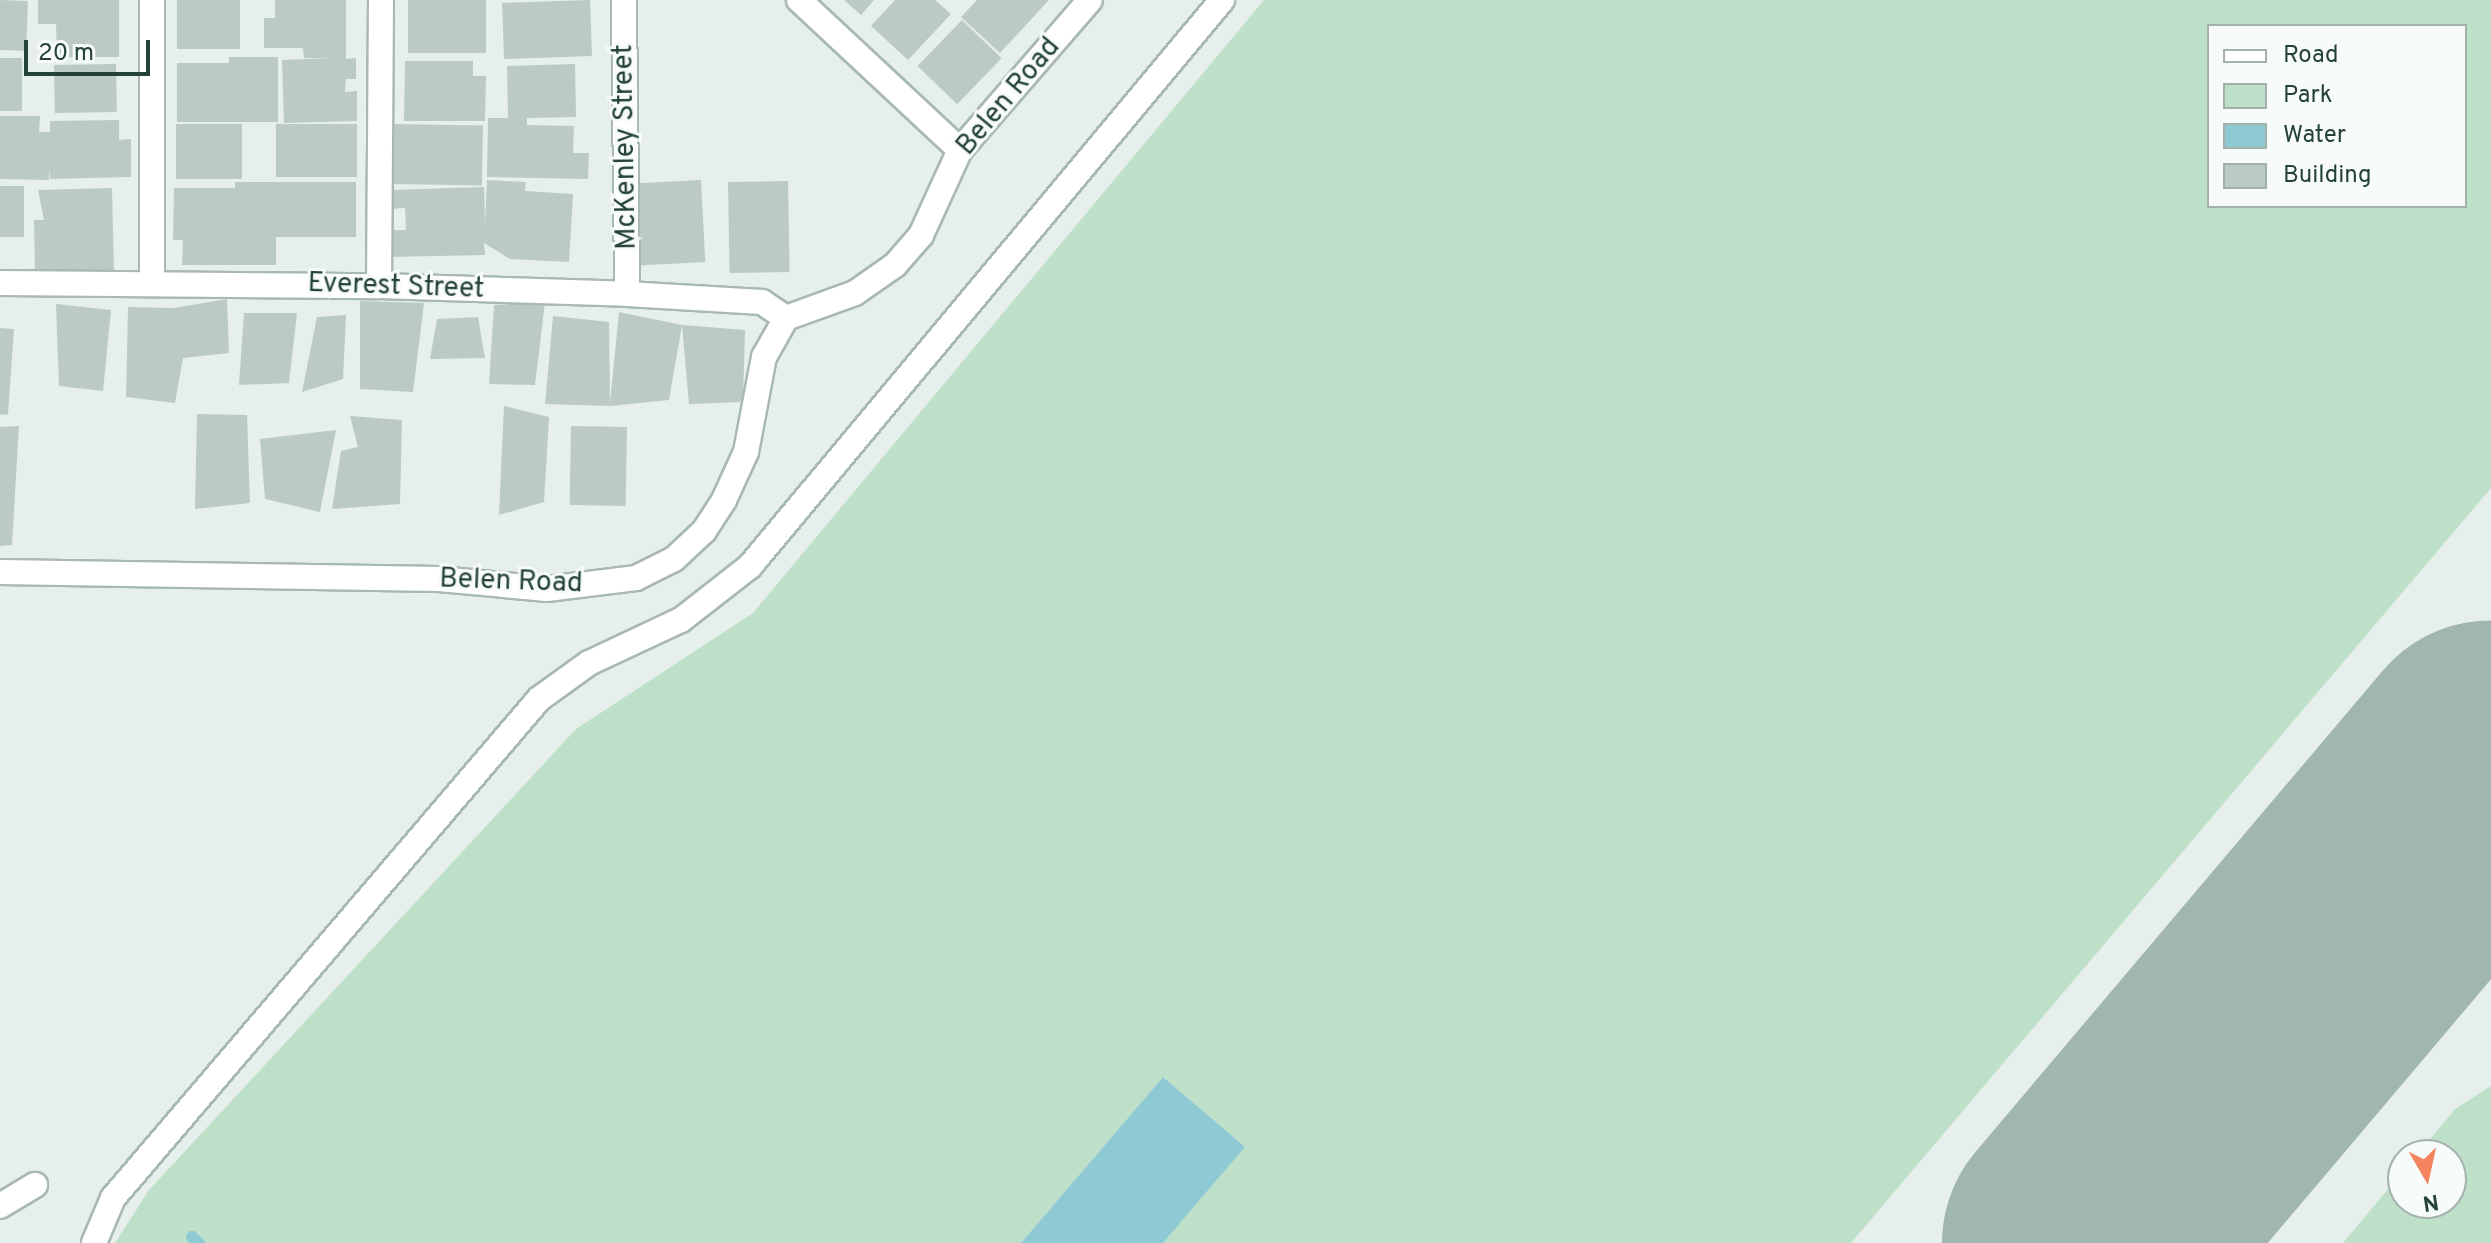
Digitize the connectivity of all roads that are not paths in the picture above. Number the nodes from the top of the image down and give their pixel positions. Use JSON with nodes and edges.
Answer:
{"nodes":[{"id":1,"x":152,"y":0,"type":"edge"},
{"id":2,"x":381,"y":0,"type":"edge"},
{"id":3,"x":624,"y":0,"type":"edge"},
{"id":4,"x":799,"y":0,"type":"edge"},
{"id":5,"x":1090,"y":0,"type":"edge"},
{"id":6,"x":1222,"y":0,"type":"edge"},
{"id":7,"x":960,"y":150,"type":"junction"},
{"id":8,"x":152,"y":282,"type":"junction"},
{"id":9,"x":0,"y":283,"type":"edge"},
{"id":10,"x":379,"y":286,"type":"junction"},
{"id":11,"x":627,"y":294,"type":"junction"},
{"id":12,"x":786,"y":318,"type":"junction"},
{"id":13,"x":0,"y":572,"type":"edge"},
{"id":14,"x":35,"y":1185,"type":"dead end"},
{"id":15,"x":0,"y":1206,"type":"edge"},
{"id":16,"x":94,"y":1243,"type":"edge"}],
"edges":[{"from":1,"to":8,"type":"street"},
{"from":2,"to":10,"type":"street"},
{"from":3,"to":11,"type":"street","name":"McKenley Street"},
{"from":4,"to":7,"type":"street"},
{"from":5,"to":7,"type":"street","name":"Belen Road"},
{"from":6,"to":16,"type":"street"},
{"from":7,"to":12,"type":"street","name":"Belen Road"},
{"from":8,"to":9,"type":"street","name":"Everest Street"},
{"from":8,"to":10,"type":"street","name":"Everest Street"},
{"from":10,"to":11,"type":"street","name":"Everest Street"},
{"from":11,"to":12,"type":"street","name":"Everest Street"},
{"from":12,"to":13,"type":"street","name":"Belen Road"},
{"from":14,"to":15,"type":"street"}]}
